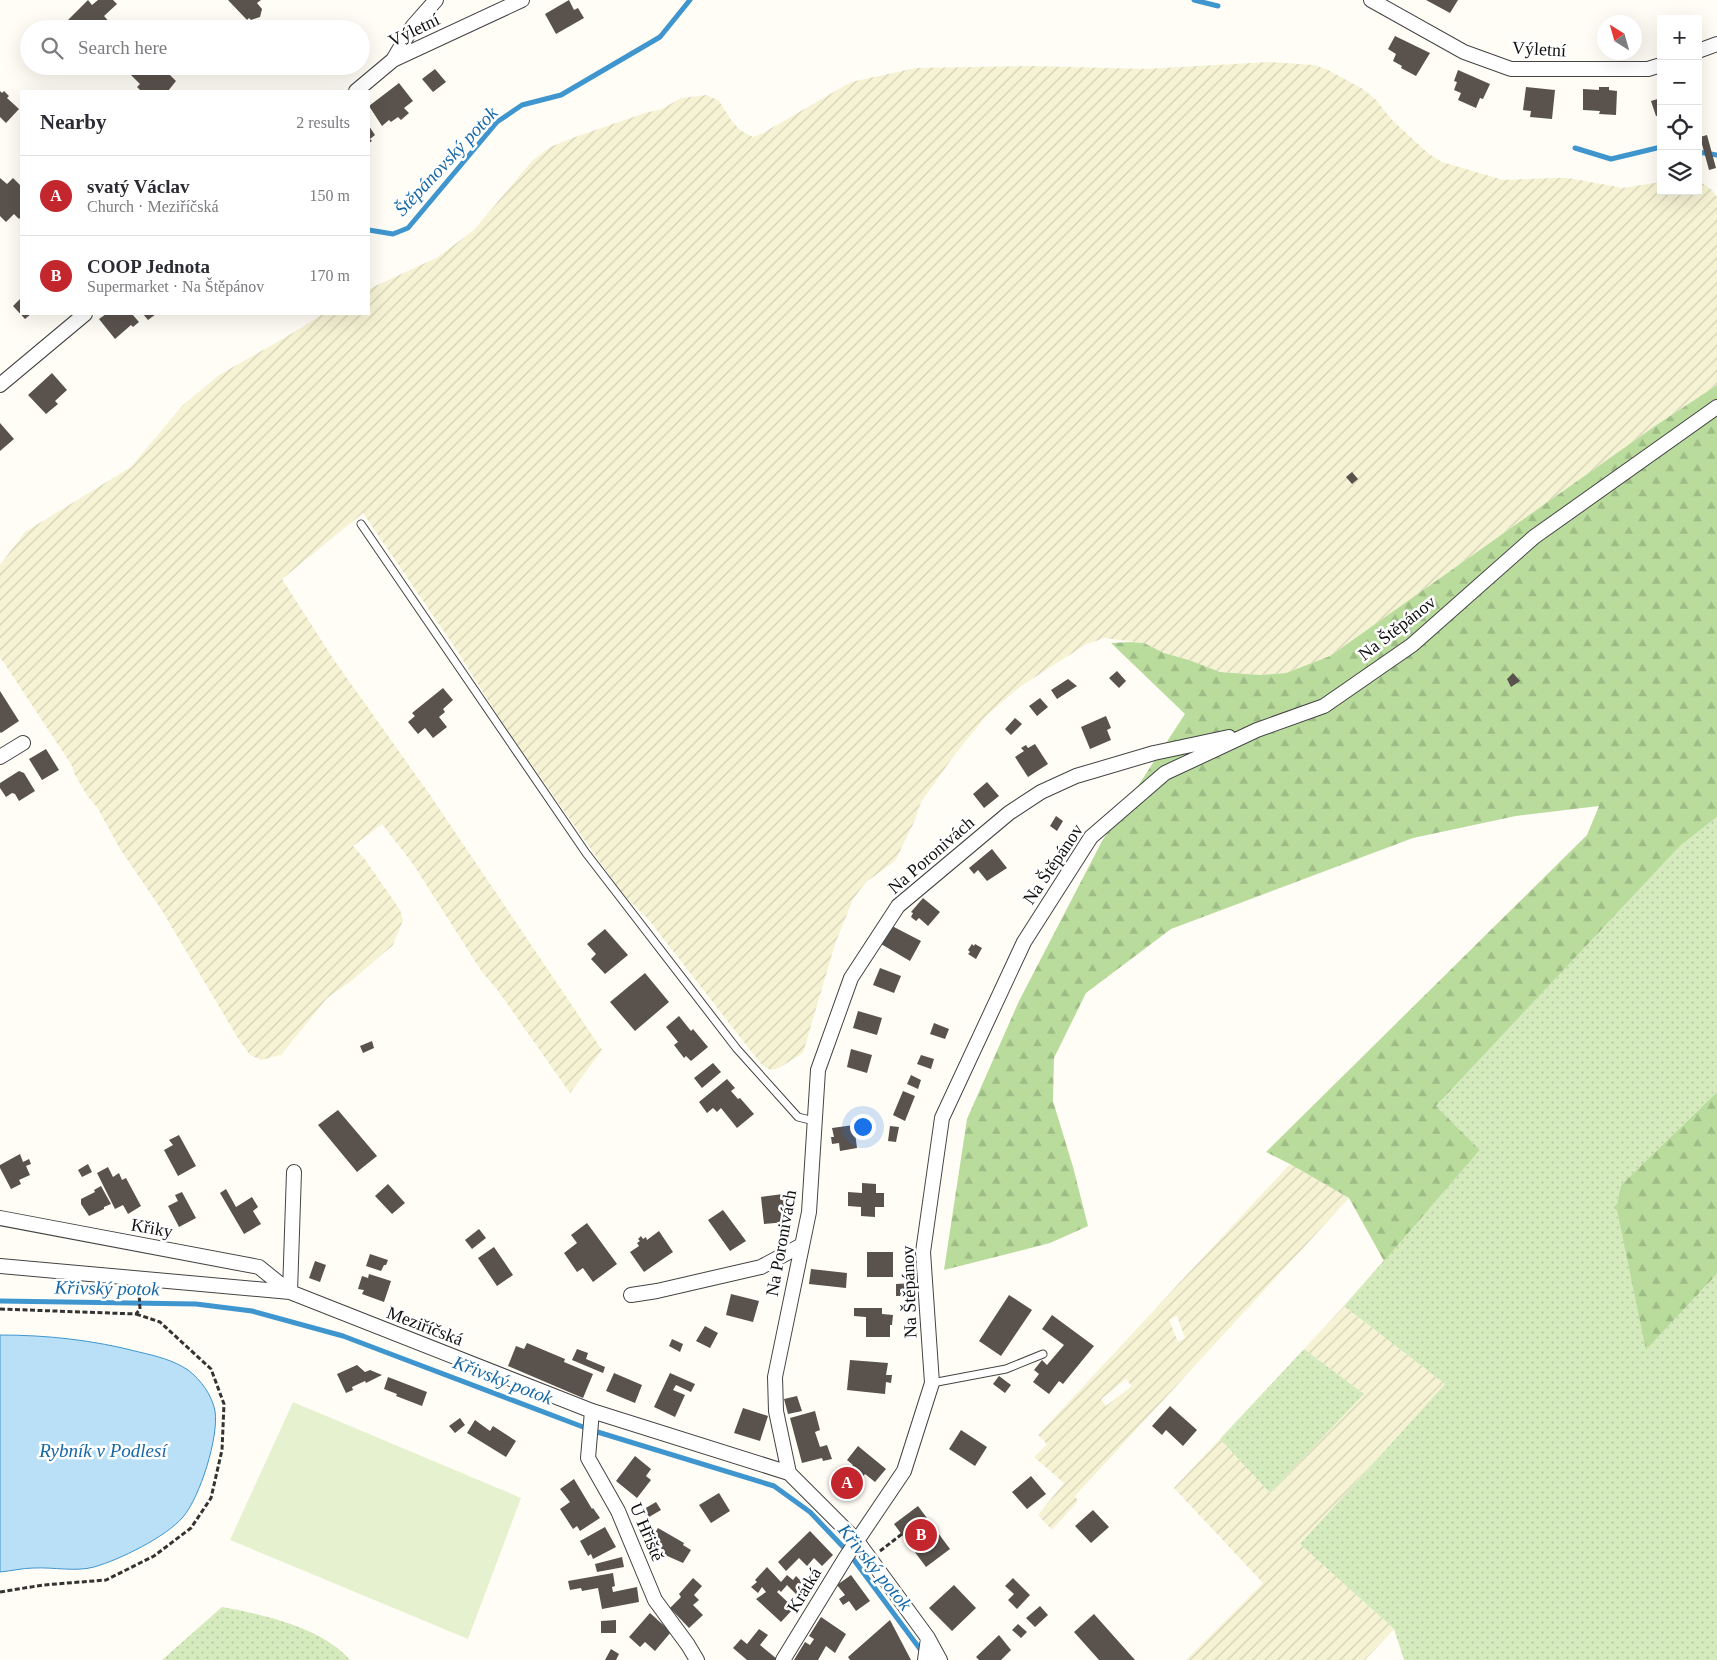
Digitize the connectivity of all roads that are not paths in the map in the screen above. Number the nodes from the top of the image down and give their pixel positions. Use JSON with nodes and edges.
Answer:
{"nodes":[{"id":1,"x":436,"y":0,"type":"edge"},
{"id":2,"x":522,"y":0,"type":"edge"},
{"id":3,"x":1371,"y":0,"type":"edge"},
{"id":4,"x":1717,"y":44,"type":"edge"},
{"id":5,"x":1702,"y":50,"type":"edge"},
{"id":6,"x":393,"y":60,"type":"junction"},
{"id":7,"x":1657,"y":66,"type":"edge"},
{"id":8,"x":357,"y":90,"type":"edge"},
{"id":9,"x":84,"y":315,"type":"edge"},
{"id":10,"x":0,"y":384,"type":"edge"},
{"id":11,"x":1717,"y":407,"type":"edge"},
{"id":12,"x":361,"y":524,"type":"dead end"},
{"id":13,"x":1257,"y":730,"type":"junction"},
{"id":14,"x":23,"y":743,"type":"dead end"},
{"id":15,"x":0,"y":757,"type":"edge"},
{"id":16,"x":814,"y":1121,"type":"junction"},
{"id":17,"x":294,"y":1172,"type":"dead end"},
{"id":18,"x":0,"y":1218,"type":"edge"},
{"id":19,"x":802,"y":1245,"type":"junction"},
{"id":20,"x":0,"y":1266,"type":"edge"},
{"id":21,"x":290,"y":1292,"type":"junction"},
{"id":22,"x":631,"y":1295,"type":"dead end"},
{"id":23,"x":1043,"y":1354,"type":"dead end"},
{"id":24,"x":932,"y":1383,"type":"junction"},
{"id":25,"x":592,"y":1416,"type":"junction"},
{"id":26,"x":789,"y":1473,"type":"junction"},
{"id":27,"x":852,"y":1549,"type":"junction"},
{"id":28,"x":928,"y":1638,"type":"junction"},
{"id":29,"x":697,"y":1660,"type":"edge"},
{"id":30,"x":783,"y":1660,"type":"edge"},
{"id":31,"x":925,"y":1660,"type":"edge"},
{"id":32,"x":940,"y":1660,"type":"edge"}],
"edges":[{"from":1,"to":6,"type":"street"},
{"from":2,"to":6,"type":"street","name":"Výletní"},
{"from":3,"to":7,"type":"street","name":"Výletní"},
{"from":4,"to":5,"type":"street"},
{"from":6,"to":8,"type":"street","name":"Výletní"},
{"from":9,"to":10,"type":"street"},
{"from":11,"to":13,"type":"street","name":"Na Štěpánov"},
{"from":12,"to":16,"type":"lane"},
{"from":13,"to":16,"type":"street","name":"Na Poronivách"},
{"from":13,"to":24,"type":"street","name":"Na Štěpánov"},
{"from":14,"to":15,"type":"street"},
{"from":16,"to":19,"type":"street","name":"Na Poronivách"},
{"from":17,"to":21,"type":"street"},
{"from":18,"to":21,"type":"street","name":"Křiky"},
{"from":19,"to":22,"type":"street"},
{"from":19,"to":26,"type":"street","name":"Na Poronivách"},
{"from":20,"to":21,"type":"street","name":"Meziříčská"},
{"from":21,"to":25,"type":"street","name":"Meziříčská"},
{"from":23,"to":24,"type":"lane"},
{"from":24,"to":27,"type":"street","name":"Na Štěpánov"},
{"from":25,"to":26,"type":"street","name":"Meziříčská"},
{"from":25,"to":29,"type":"street","name":"U Hřiště"},
{"from":26,"to":27,"type":"street","name":"Meziříčská"},
{"from":27,"to":28,"type":"street","name":"Meziříčská"},
{"from":27,"to":30,"type":"street","name":"Krátká"},
{"from":28,"to":31,"type":"street"},
{"from":28,"to":32,"type":"street","name":"Meziříčská"}]}
